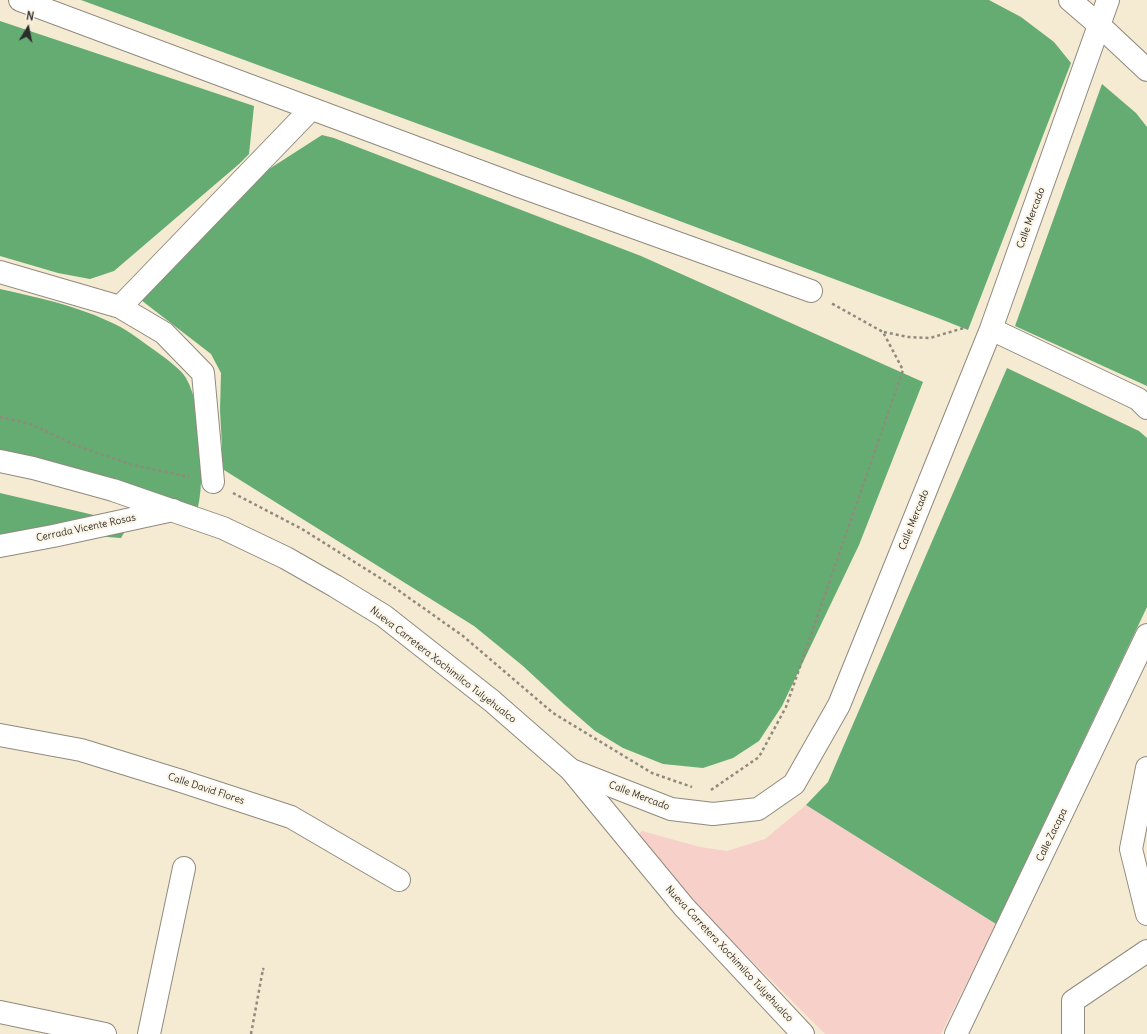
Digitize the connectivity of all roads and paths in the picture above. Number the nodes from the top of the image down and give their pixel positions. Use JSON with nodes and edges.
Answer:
{"nodes":[{"id":1,"x":20,"y":0,"type":"edge"},
{"id":2,"x":1070,"y":0,"type":"edge"},
{"id":3,"x":1108,"y":0,"type":"edge"},
{"id":4,"x":1099,"y":25,"type":"junction"},
{"id":5,"x":1147,"y":70,"type":"edge"},
{"id":6,"x":311,"y":108,"type":"junction"},
{"id":7,"x":0,"y":272,"type":"edge"},
{"id":8,"x":811,"y":292,"type":"joint"},
{"id":9,"x":120,"y":307,"type":"junction"},
{"id":10,"x":991,"y":329,"type":"junction"},
{"id":11,"x":883,"y":332,"type":"junction"},
{"id":12,"x":1147,"y":408,"type":"edge"},
{"id":13,"x":0,"y":417,"type":"edge"},
{"id":14,"x":0,"y":461,"type":"edge"},
{"id":15,"x":213,"y":482,"type":"junction"},
{"id":16,"x":173,"y":510,"type":"junction"},
{"id":17,"x":0,"y":546,"type":"edge"},
{"id":18,"x":1147,"y":635,"type":"edge"},
{"id":19,"x":0,"y":735,"type":"edge"},
{"id":20,"x":1147,"y":768,"type":"edge"},
{"id":21,"x":571,"y":770,"type":"junction"},
{"id":22,"x":694,"y":787,"type":"dead end"},
{"id":23,"x":708,"y":792,"type":"dead end"},
{"id":24,"x":184,"y":868,"type":"dead end"},
{"id":25,"x":399,"y":880,"type":"dead end"},
{"id":26,"x":1147,"y":914,"type":"edge"},
{"id":27,"x":1147,"y":951,"type":"edge"},
{"id":28,"x":264,"y":970,"type":"dead end"},
{"id":29,"x":0,"y":1012,"type":"edge"},
{"id":30,"x":104,"y":1034,"type":"edge"},
{"id":31,"x":149,"y":1034,"type":"edge"},
{"id":32,"x":251,"y":1034,"type":"edge"},
{"id":33,"x":803,"y":1034,"type":"edge"},
{"id":34,"x":956,"y":1034,"type":"edge"},
{"id":35,"x":1073,"y":1034,"type":"edge"}],
"edges":[{"from":1,"to":6,"type":"street"},
{"from":2,"to":4,"type":"street"},
{"from":3,"to":4,"type":"street","name":"Calle Mercado"},
{"from":4,"to":5,"type":"street"},
{"from":4,"to":10,"type":"street","name":"Calle Mercado"},
{"from":6,"to":8,"type":"street"},
{"from":6,"to":9,"type":"street"},
{"from":7,"to":9,"type":"street"},
{"from":8,"to":11,"type":"path"},
{"from":9,"to":15,"type":"street"},
{"from":10,"to":11,"type":"path"},
{"from":10,"to":12,"type":"street"},
{"from":10,"to":21,"type":"street","name":"Calle Mercado"},
{"from":11,"to":23,"type":"path"},
{"from":13,"to":15,"type":"path"},
{"from":14,"to":16,"type":"street","name":"Nueva Carretera Xochimilco Tulyehualco"},
{"from":15,"to":22,"type":"path"},
{"from":16,"to":17,"type":"street","name":"Cerrada Vicente Rosas"},
{"from":16,"to":21,"type":"street","name":"Nueva Carretera Xochimilco Tulyehualco"},
{"from":18,"to":34,"type":"street","name":"Calle Zacapa"},
{"from":19,"to":25,"type":"street","name":"Calle David Flores"},
{"from":20,"to":26,"type":"street"},
{"from":21,"to":33,"type":"street","name":"Nueva Carretera Xochimilco Tulyehualco"},
{"from":24,"to":31,"type":"street"},
{"from":27,"to":35,"type":"street"},
{"from":28,"to":32,"type":"path"},
{"from":29,"to":30,"type":"street"}]}
